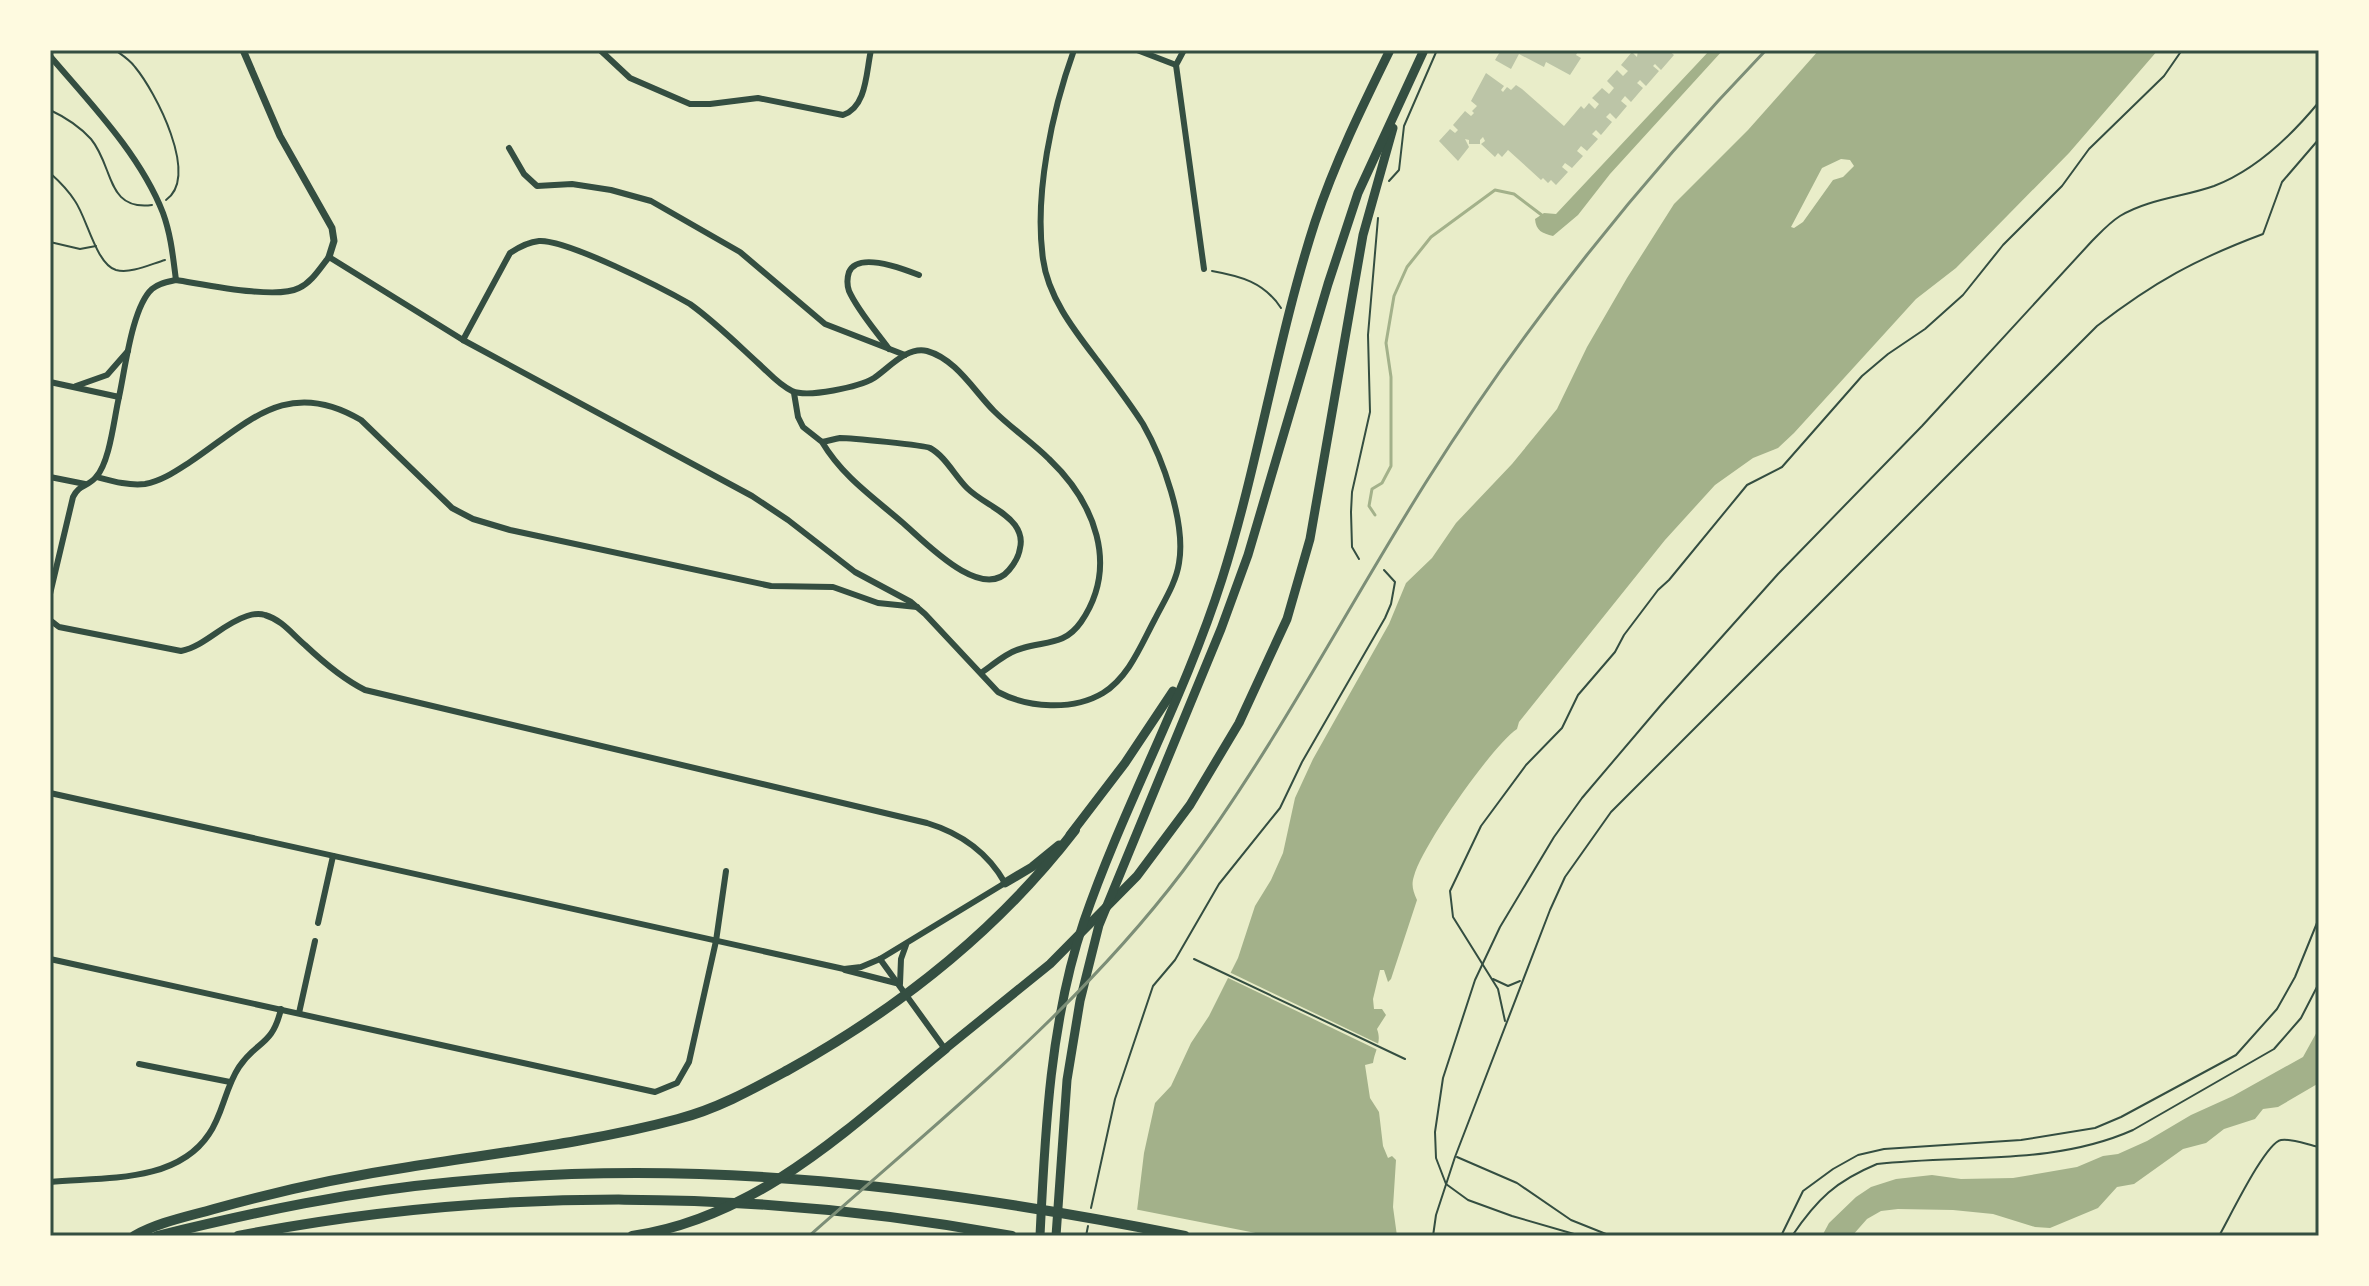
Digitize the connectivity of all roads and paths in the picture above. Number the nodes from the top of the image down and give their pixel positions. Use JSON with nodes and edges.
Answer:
{"nodes":[{"id":1,"x":115,"y":50,"type":"edge"},
{"id":2,"x":243,"y":50,"type":"edge"},
{"id":3,"x":600,"y":50,"type":"edge"},
{"id":4,"x":871,"y":50,"type":"edge"},
{"id":5,"x":1074,"y":50,"type":"edge"},
{"id":6,"x":1137,"y":50,"type":"edge"},
{"id":7,"x":1184,"y":50,"type":"edge"},
{"id":8,"x":1390,"y":50,"type":"edge"},
{"id":9,"x":1424,"y":50,"type":"edge"},
{"id":10,"x":1437,"y":50,"type":"edge"},
{"id":11,"x":2182,"y":50,"type":"edge"},
{"id":12,"x":50,"y":56,"type":"edge"},
{"id":13,"x":1176,"y":65,"type":"junction"},
{"id":14,"x":1407,"y":83,"type":"junction"},
{"id":15,"x":2319,"y":102,"type":"edge"},
{"id":16,"x":50,"y":110,"type":"edge"},
{"id":17,"x":2319,"y":139,"type":"edge"},
{"id":18,"x":509,"y":148,"type":"dead end"},
{"id":19,"x":50,"y":173,"type":"edge"},
{"id":20,"x":1388,"y":183,"type":"dead end"},
{"id":21,"x":158,"y":203,"type":"junction"},
{"id":22,"x":1379,"y":211,"type":"dead end"},
{"id":23,"x":50,"y":242,"type":"edge"},
{"id":24,"x":96,"y":246,"type":"junction"},
{"id":25,"x":329,"y":257,"type":"junction"},
{"id":26,"x":174,"y":258,"type":"junction"},
{"id":27,"x":1204,"y":269,"type":"joint"},
{"id":28,"x":919,"y":275,"type":"dead end"},
{"id":29,"x":176,"y":280,"type":"junction"},
{"id":30,"x":1281,"y":309,"type":"dead end"},
{"id":31,"x":463,"y":340,"type":"junction"},
{"id":32,"x":130,"y":349,"type":"junction"},
{"id":33,"x":889,"y":349,"type":"junction"},
{"id":34,"x":905,"y":355,"type":"junction"},
{"id":35,"x":50,"y":382,"type":"edge"},
{"id":36,"x":73,"y":387,"type":"junction"},
{"id":37,"x":794,"y":393,"type":"junction"},
{"id":38,"x":119,"y":397,"type":"junction"},
{"id":39,"x":822,"y":442,"type":"junction"},
{"id":40,"x":50,"y":477,"type":"edge"},
{"id":41,"x":97,"y":477,"type":"junction"},
{"id":42,"x":85,"y":484,"type":"junction"},
{"id":43,"x":1360,"y":557,"type":"dead end"},
{"id":44,"x":1383,"y":571,"type":"dead end"},
{"id":45,"x":50,"y":594,"type":"edge"},
{"id":46,"x":917,"y":607,"type":"junction"},
{"id":47,"x":50,"y":620,"type":"edge"},
{"id":48,"x":1186,"y":671,"type":"junction"},
{"id":49,"x":981,"y":673,"type":"junction"},
{"id":50,"x":50,"y":793,"type":"edge"},
{"id":51,"x":1075,"y":830,"type":"junction"},
{"id":52,"x":333,"y":856,"type":"junction"},
{"id":53,"x":726,"y":871,"type":"dead end"},
{"id":54,"x":1005,"y":883,"type":"junction"},
{"id":55,"x":2319,"y":918,"type":"edge"},
{"id":56,"x":318,"y":923,"type":"dead end"},
{"id":57,"x":315,"y":941,"type":"dead end"},
{"id":58,"x":716,"y":941,"type":"junction"},
{"id":59,"x":907,"y":942,"type":"junction"},
{"id":60,"x":50,"y":959,"type":"edge"},
{"id":61,"x":880,"y":959,"type":"junction"},
{"id":62,"x":1194,"y":959,"type":"dead end"},
{"id":63,"x":1482,"y":963,"type":"junction"},
{"id":64,"x":844,"y":969,"type":"junction"},
{"id":65,"x":1492,"y":979,"type":"junction"},
{"id":66,"x":1522,"y":980,"type":"junction"},
{"id":67,"x":2319,"y":983,"type":"edge"},
{"id":68,"x":900,"y":984,"type":"junction"},
{"id":69,"x":281,"y":1009,"type":"junction"},
{"id":70,"x":299,"y":1013,"type":"junction"},
{"id":71,"x":1506,"y":1022,"type":"junction"},
{"id":72,"x":945,"y":1049,"type":"junction"},
{"id":73,"x":1405,"y":1059,"type":"dead end"},
{"id":74,"x":139,"y":1064,"type":"dead end"},
{"id":75,"x":230,"y":1082,"type":"junction"},
{"id":76,"x":2319,"y":1147,"type":"edge"},
{"id":77,"x":1455,"y":1157,"type":"junction"},
{"id":78,"x":50,"y":1182,"type":"edge"},
{"id":79,"x":1446,"y":1184,"type":"junction"},
{"id":80,"x":134,"y":1236,"type":"edge"},
{"id":81,"x":157,"y":1236,"type":"edge"},
{"id":82,"x":238,"y":1236,"type":"edge"},
{"id":83,"x":632,"y":1236,"type":"edge"},
{"id":84,"x":1012,"y":1236,"type":"edge"},
{"id":85,"x":1040,"y":1236,"type":"edge"},
{"id":86,"x":1056,"y":1236,"type":"edge"},
{"id":87,"x":1086,"y":1236,"type":"edge"},
{"id":88,"x":1185,"y":1236,"type":"edge"},
{"id":89,"x":1433,"y":1236,"type":"edge"},
{"id":90,"x":1581,"y":1236,"type":"edge"},
{"id":91,"x":1611,"y":1236,"type":"edge"},
{"id":92,"x":1781,"y":1236,"type":"edge"},
{"id":93,"x":1792,"y":1236,"type":"edge"},
{"id":94,"x":2219,"y":1236,"type":"edge"}],
"edges":[{"from":1,"to":21,"type":"path"},
{"from":2,"to":25,"type":"street"},
{"from":3,"to":4,"type":"street"},
{"from":5,"to":49,"type":"street"},
{"from":6,"to":13,"type":"street"},
{"from":7,"to":13,"type":"street"},
{"from":8,"to":48,"type":"main road"},
{"from":9,"to":14,"type":"main road"},
{"from":10,"to":20,"type":"path"},
{"from":11,"to":63,"type":"path"},
{"from":12,"to":21,"type":"street"},
{"from":13,"to":27,"type":"street"},
{"from":14,"to":72,"type":"main road"},
{"from":14,"to":86,"type":"main road"},
{"from":15,"to":63,"type":"path"},
{"from":16,"to":21,"type":"path"},
{"from":17,"to":66,"type":"path"},
{"from":18,"to":33,"type":"street"},
{"from":19,"to":24,"type":"path"},
{"from":21,"to":26,"type":"street"},
{"from":22,"to":43,"type":"path"},
{"from":23,"to":24,"type":"path"},
{"from":24,"to":26,"type":"path"},
{"from":25,"to":29,"type":"street"},
{"from":25,"to":31,"type":"street"},
{"from":26,"to":29,"type":"street"},
{"from":27,"to":30,"type":"path"},
{"from":28,"to":33,"type":"street"},
{"from":29,"to":32,"type":"street"},
{"from":31,"to":37,"type":"street"},
{"from":31,"to":46,"type":"street"},
{"from":32,"to":36,"type":"street"},
{"from":32,"to":38,"type":"street"},
{"from":33,"to":34,"type":"street"},
{"from":34,"to":37,"type":"street"},
{"from":34,"to":49,"type":"street"},
{"from":35,"to":36,"type":"street"},
{"from":36,"to":38,"type":"street"},
{"from":37,"to":39,"type":"street"},
{"from":38,"to":41,"type":"street"},
{"from":39,"to":39,"type":"street"},
{"from":40,"to":42,"type":"street"},
{"from":41,"to":42,"type":"street"},
{"from":41,"to":46,"type":"street"},
{"from":42,"to":45,"type":"street"},
{"from":44,"to":87,"type":"path"},
{"from":46,"to":49,"type":"street"},
{"from":47,"to":54,"type":"street"},
{"from":48,"to":51,"type":"main road"},
{"from":48,"to":85,"type":"main road"},
{"from":50,"to":52,"type":"street"},
{"from":51,"to":54,"type":"main road"},
{"from":51,"to":80,"type":"highway"},
{"from":52,"to":56,"type":"street"},
{"from":52,"to":58,"type":"street"},
{"from":53,"to":58,"type":"street"},
{"from":54,"to":59,"type":"street"},
{"from":55,"to":92,"type":"path"},
{"from":57,"to":70,"type":"street"},
{"from":58,"to":64,"type":"street"},
{"from":58,"to":70,"type":"street"},
{"from":59,"to":61,"type":"street"},
{"from":59,"to":68,"type":"street"},
{"from":60,"to":69,"type":"street"},
{"from":61,"to":64,"type":"street"},
{"from":61,"to":68,"type":"street"},
{"from":62,"to":73,"type":"path"},
{"from":63,"to":65,"type":"path"},
{"from":63,"to":79,"type":"path"},
{"from":64,"to":68,"type":"street"},
{"from":65,"to":66,"type":"path"},
{"from":65,"to":71,"type":"path"},
{"from":66,"to":71,"type":"path"},
{"from":67,"to":93,"type":"path"},
{"from":68,"to":72,"type":"street"},
{"from":69,"to":70,"type":"street"},
{"from":69,"to":75,"type":"street"},
{"from":71,"to":77,"type":"path"},
{"from":72,"to":83,"type":"highway"},
{"from":74,"to":75,"type":"street"},
{"from":75,"to":78,"type":"street"},
{"from":76,"to":94,"type":"path"},
{"from":77,"to":79,"type":"path"},
{"from":77,"to":91,"type":"path"},
{"from":79,"to":89,"type":"path"},
{"from":79,"to":90,"type":"path"},
{"from":81,"to":88,"type":"highway"},
{"from":82,"to":84,"type":"highway"}]}
